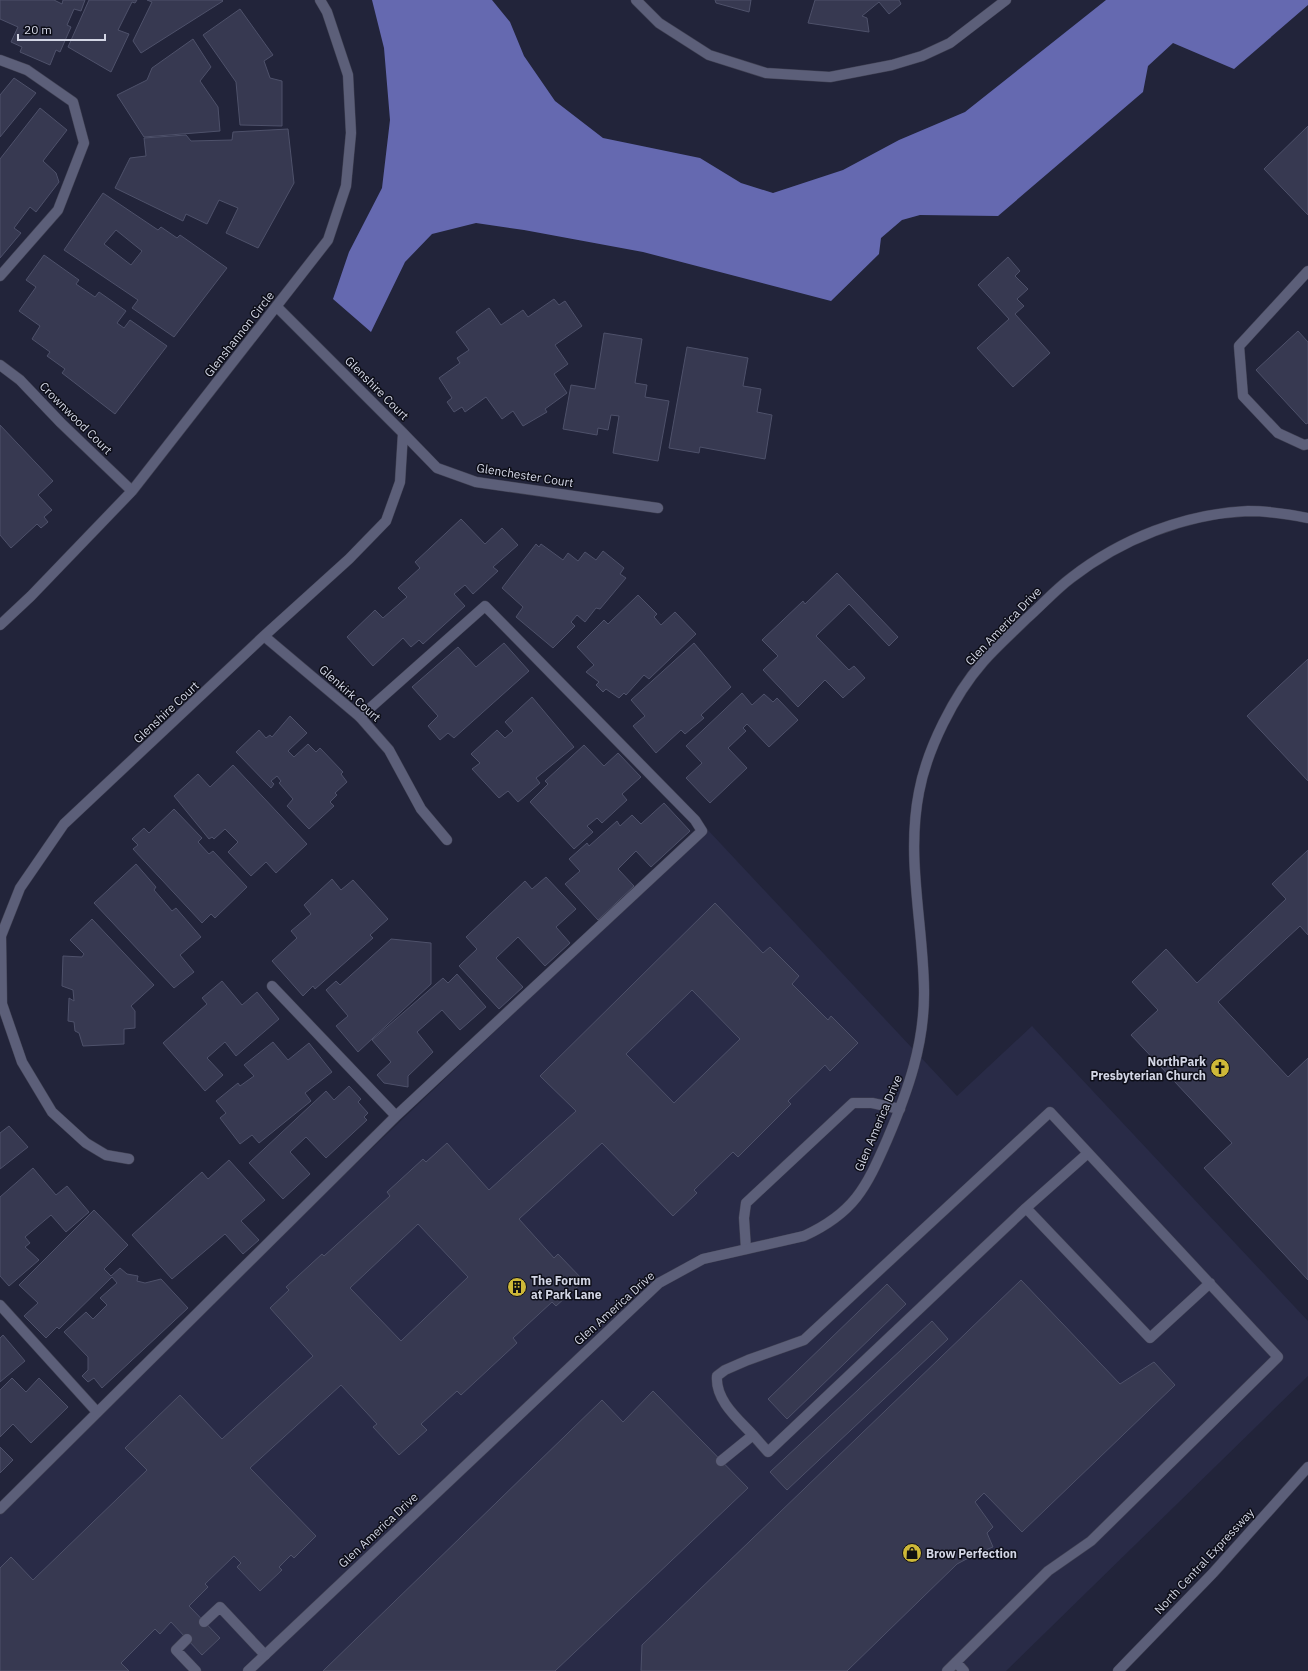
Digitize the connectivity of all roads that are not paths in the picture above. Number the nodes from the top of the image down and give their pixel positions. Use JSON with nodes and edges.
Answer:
{"nodes":[{"id":1,"x":320,"y":0,"type":"edge"},
{"id":2,"x":636,"y":0,"type":"edge"},
{"id":3,"x":1006,"y":0,"type":"edge"},
{"id":4,"x":0,"y":60,"type":"edge"},
{"id":5,"x":1308,"y":271,"type":"edge"},
{"id":6,"x":0,"y":276,"type":"edge"},
{"id":7,"x":277,"y":307,"type":"junction"},
{"id":8,"x":2,"y":369,"type":"edge"},
{"id":9,"x":403,"y":432,"type":"junction"},
{"id":10,"x":1308,"y":444,"type":"edge"},
{"id":11,"x":132,"y":491,"type":"junction"},
{"id":12,"x":658,"y":508,"type":"dead end"},
{"id":13,"x":1308,"y":518,"type":"edge"},
{"id":14,"x":0,"y":625,"type":"edge"},
{"id":15,"x":264,"y":636,"type":"junction"},
{"id":16,"x":360,"y":717,"type":"junction"},
{"id":17,"x":447,"y":840,"type":"dead end"},
{"id":18,"x":272,"y":986,"type":"dead end"},
{"id":19,"x":900,"y":1110,"type":"junction"},
{"id":20,"x":396,"y":1116,"type":"junction"},
{"id":21,"x":1088,"y":1153,"type":"junction"},
{"id":22,"x":129,"y":1159,"type":"dead end"},
{"id":23,"x":1026,"y":1208,"type":"junction"},
{"id":24,"x":746,"y":1249,"type":"junction"},
{"id":25,"x":1210,"y":1283,"type":"junction"},
{"id":26,"x":0,"y":1305,"type":"edge"},
{"id":27,"x":97,"y":1412,"type":"junction"},
{"id":28,"x":753,"y":1435,"type":"junction"},
{"id":29,"x":721,"y":1461,"type":"dead end"},
{"id":30,"x":1308,"y":1467,"type":"edge"},
{"id":31,"x":0,"y":1509,"type":"edge"},
{"id":32,"x":204,"y":1622,"type":"dead end"},
{"id":33,"x":187,"y":1639,"type":"dead end"},
{"id":34,"x":265,"y":1655,"type":"junction"},
{"id":35,"x":956,"y":1662,"type":"junction"},
{"id":36,"x":196,"y":1671,"type":"edge"},
{"id":37,"x":248,"y":1671,"type":"edge"},
{"id":38,"x":946,"y":1671,"type":"edge"},
{"id":39,"x":964,"y":1671,"type":"edge"},
{"id":40,"x":1118,"y":1671,"type":"edge"}],
"edges":[{"from":1,"to":7,"type":"street","name":"Glenshannon Circle"},
{"from":2,"to":3,"type":"street"},
{"from":4,"to":6,"type":"street"},
{"from":5,"to":10,"type":"street"},
{"from":7,"to":9,"type":"street","name":"Glenshire Court"},
{"from":7,"to":11,"type":"street","name":"Glenshannon Circle"},
{"from":8,"to":11,"type":"street","name":"Crownwood Court"},
{"from":9,"to":12,"type":"street","name":"Glenchester Court"},
{"from":9,"to":15,"type":"street","name":"Glenshire Court"},
{"from":11,"to":14,"type":"street","name":"Glenshannon Circle"},
{"from":13,"to":19,"type":"street","name":"Glen America Drive"},
{"from":15,"to":16,"type":"street","name":"Glenkirk Court"},
{"from":15,"to":22,"type":"street","name":"Glenshire Court"},
{"from":16,"to":17,"type":"street","name":"Glenkirk Court"},
{"from":16,"to":20,"type":"street"},
{"from":18,"to":20,"type":"street"},
{"from":19,"to":24,"type":"street","name":"Glen America Drive"},
{"from":19,"to":24,"type":"street"},
{"from":20,"to":27,"type":"street"},
{"from":21,"to":23,"type":"street"},
{"from":21,"to":25,"type":"street"},
{"from":21,"to":28,"type":"street"},
{"from":23,"to":25,"type":"street"},
{"from":23,"to":28,"type":"street"},
{"from":24,"to":34,"type":"street","name":"Glen America Drive"},
{"from":25,"to":35,"type":"street"},
{"from":26,"to":27,"type":"street"},
{"from":27,"to":31,"type":"street"},
{"from":28,"to":29,"type":"street"},
{"from":30,"to":40,"type":"street","name":"North Central Expressway"},
{"from":32,"to":34,"type":"street"},
{"from":33,"to":36,"type":"street"},
{"from":34,"to":37,"type":"street","name":"Glen America Drive"},
{"from":35,"to":38,"type":"street"},
{"from":35,"to":39,"type":"street"}]}
